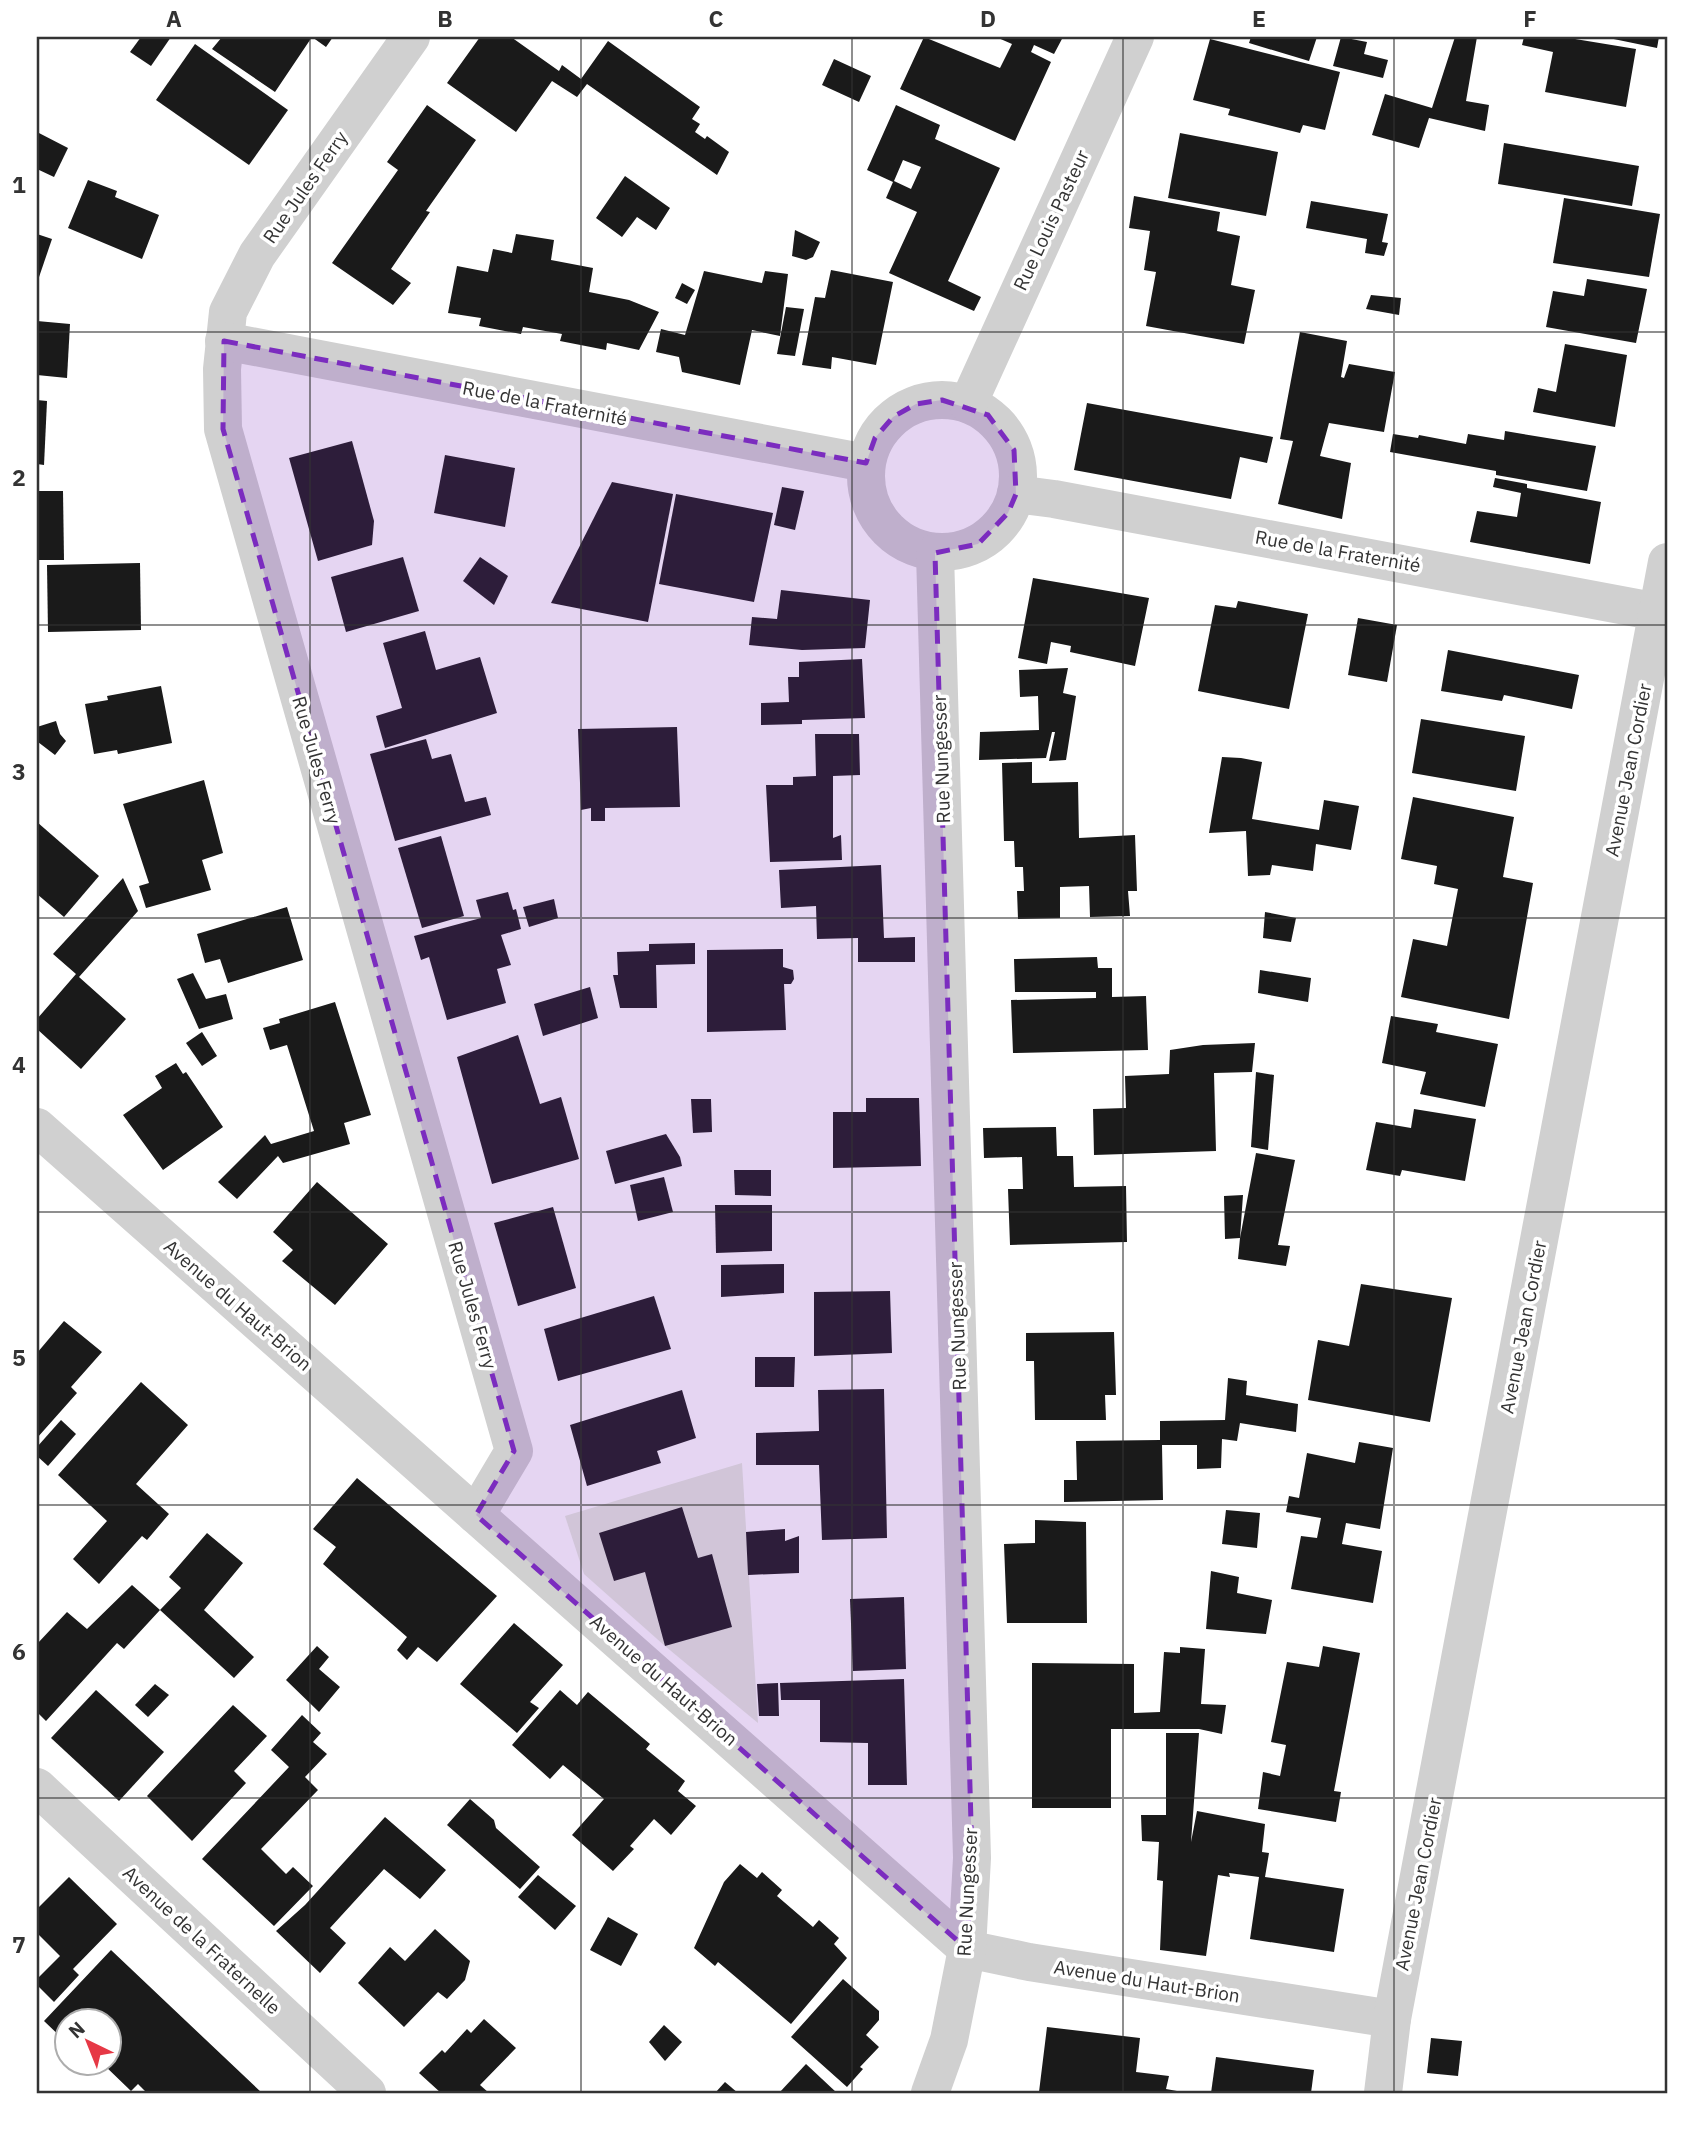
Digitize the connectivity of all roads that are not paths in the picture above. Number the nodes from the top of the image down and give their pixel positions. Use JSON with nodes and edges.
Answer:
{"nodes":[{"id":1,"x":411,"y":37,"type":"edge"},
{"id":2,"x":1135,"y":37,"type":"edge"},
{"id":3,"x":223,"y":341,"type":"junction"},
{"id":4,"x":968,"y":404,"type":"junction"},
{"id":5,"x":866,"y":463,"type":"junction"},
{"id":6,"x":1016,"y":494,"type":"junction"},
{"id":7,"x":936,"y":553,"type":"junction"},
{"id":8,"x":1667,"y":562,"type":"edge"},
{"id":9,"x":1658,"y":612,"type":"junction"},
{"id":10,"x":37,"y":1127,"type":"edge"},
{"id":11,"x":476,"y":1515,"type":"junction"},
{"id":12,"x":37,"y":1787,"type":"edge"},
{"id":13,"x":967,"y":1949,"type":"junction"},
{"id":14,"x":1392,"y":2019,"type":"junction"},
{"id":15,"x":367,"y":2093,"type":"edge"},
{"id":16,"x":930,"y":2093,"type":"edge"},
{"id":17,"x":1383,"y":2093,"type":"edge"}],
"edges":[{"from":1,"to":3,"type":"street","name":"Rue Jules Ferry"},
{"from":2,"to":4,"type":"street","name":"Rue Louis Pasteur"},
{"from":3,"to":5,"type":"street","name":"Rue de la Fraternité"},
{"from":3,"to":11,"type":"street","name":"Rue Jules Ferry"},
{"from":4,"to":5,"type":"street"},
{"from":4,"to":6,"type":"street"},
{"from":5,"to":7,"type":"street"},
{"from":6,"to":7,"type":"street"},
{"from":6,"to":9,"type":"street","name":"Rue de la Fraternité"},
{"from":7,"to":13,"type":"street","name":"Rue Nungesser"},
{"from":8,"to":9,"type":"street","name":"Avenue Jean Cordier"},
{"from":9,"to":14,"type":"street","name":"Avenue Jean Cordier"},
{"from":10,"to":11,"type":"street","name":"Avenue du Haut-Brion"},
{"from":11,"to":13,"type":"street","name":"Avenue du Haut-Brion"},
{"from":12,"to":15,"type":"street","name":"Avenue de la Fraternelle"},
{"from":13,"to":14,"type":"street","name":"Avenue du Haut-Brion"},
{"from":13,"to":16,"type":"street","name":"Rue Nungesser"},
{"from":14,"to":17,"type":"street","name":"Avenue Jean Cordier"}]}
